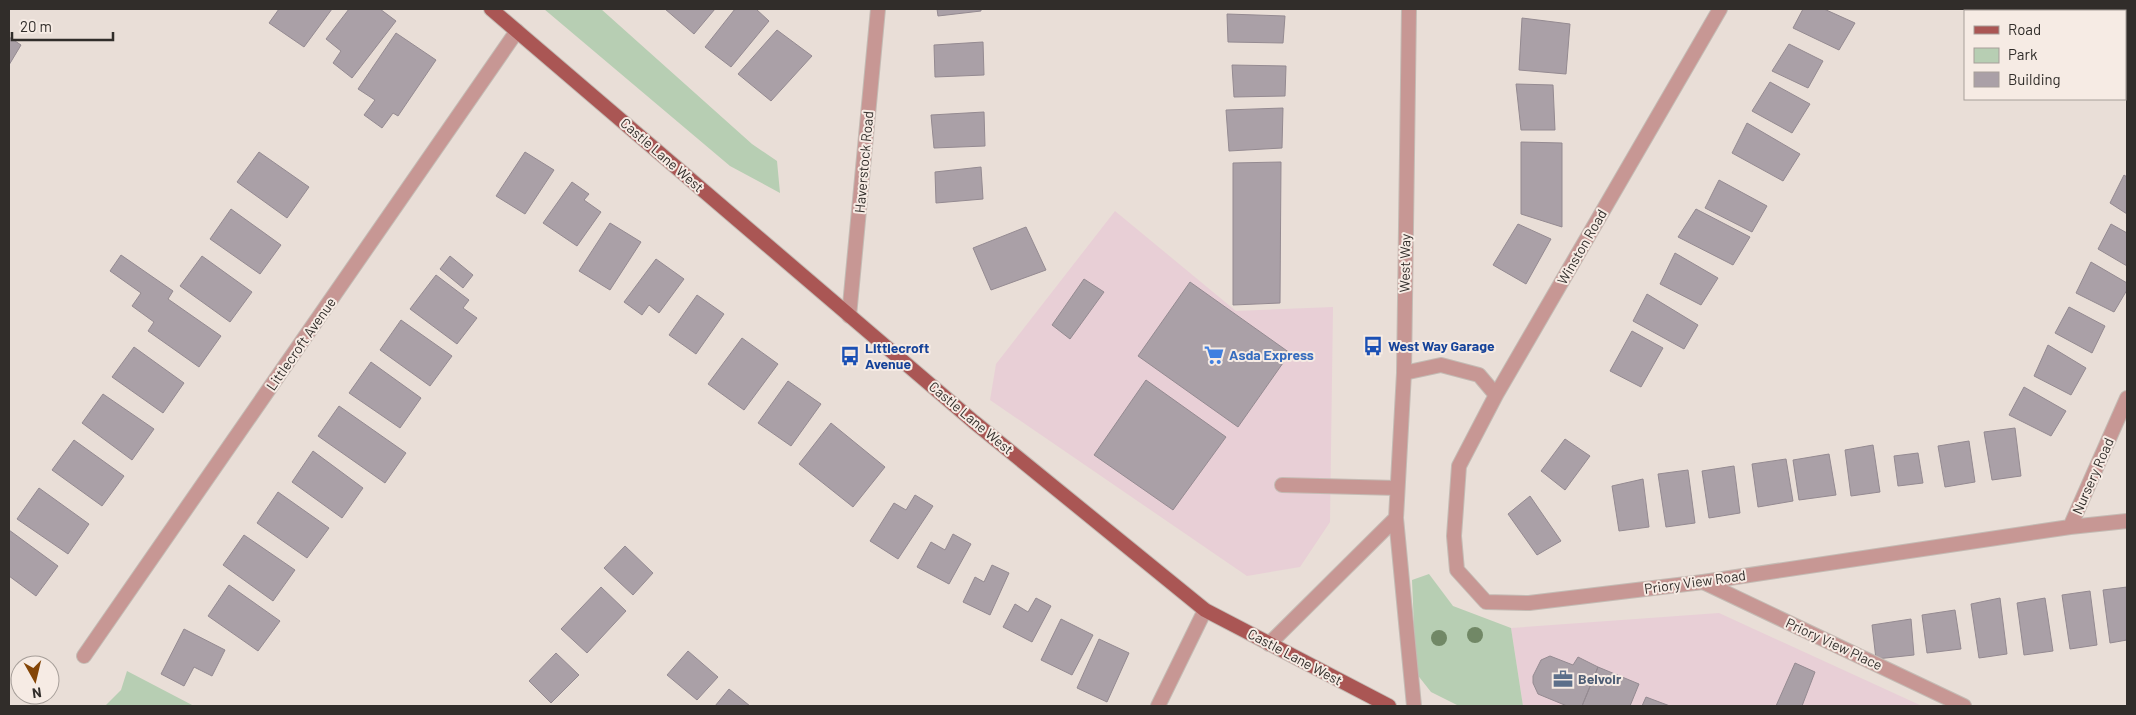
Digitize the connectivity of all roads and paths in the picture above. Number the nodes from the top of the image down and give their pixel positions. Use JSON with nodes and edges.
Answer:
{"nodes":[{"id":1,"x":491,"y":9,"type":"edge"},
{"id":2,"x":878,"y":9,"type":"edge"},
{"id":3,"x":1409,"y":9,"type":"edge"},
{"id":4,"x":1720,"y":9,"type":"edge"},
{"id":5,"x":517,"y":31,"type":"junction"},
{"id":6,"x":849,"y":316,"type":"junction"},
{"id":7,"x":1404,"y":373,"type":"junction"},
{"id":8,"x":1496,"y":395,"type":"junction"},
{"id":9,"x":2127,"y":398,"type":"edge"},
{"id":10,"x":1282,"y":485,"type":"dead end"},
{"id":11,"x":1397,"y":488,"type":"junction"},
{"id":12,"x":1396,"y":518,"type":"junction"},
{"id":13,"x":2127,"y":521,"type":"edge"},
{"id":14,"x":2070,"y":527,"type":"junction"},
{"id":15,"x":1703,"y":582,"type":"junction"},
{"id":16,"x":1205,"y":610,"type":"junction"},
{"id":17,"x":1269,"y":644,"type":"junction"},
{"id":18,"x":84,"y":656,"type":"dead end"},
{"id":19,"x":1158,"y":706,"type":"edge"},
{"id":20,"x":1389,"y":706,"type":"edge"},
{"id":21,"x":1414,"y":706,"type":"edge"},
{"id":22,"x":1964,"y":706,"type":"edge"}],
"edges":[{"from":1,"to":5,"type":"main road","name":"Castle Lane West"},
{"from":2,"to":6,"type":"street","name":"Haverstock Road"},
{"from":3,"to":7,"type":"street","name":"West Way"},
{"from":4,"to":8,"type":"street","name":"Winston Road"},
{"from":5,"to":6,"type":"main road","name":"Castle Lane West"},
{"from":5,"to":18,"type":"street","name":"Littlecroft Avenue"},
{"from":6,"to":16,"type":"main road","name":"Castle Lane West"},
{"from":7,"to":8,"type":"street"},
{"from":7,"to":11,"type":"street","name":"West Way"},
{"from":8,"to":15,"type":"street","name":"Priory View Road"},
{"from":9,"to":14,"type":"street","name":"Nursery Road"},
{"from":10,"to":11,"type":"street"},
{"from":11,"to":12,"type":"street","name":"West Way"},
{"from":12,"to":17,"type":"street"},
{"from":12,"to":21,"type":"street","name":"West Way"},
{"from":13,"to":14,"type":"street","name":"Priory View Road"},
{"from":14,"to":15,"type":"street","name":"Priory View Road"},
{"from":15,"to":22,"type":"street","name":"Priory View Place"},
{"from":16,"to":17,"type":"main road","name":"Castle Lane West"},
{"from":16,"to":19,"type":"street"},
{"from":17,"to":20,"type":"main road","name":"Castle Lane West"}]}
